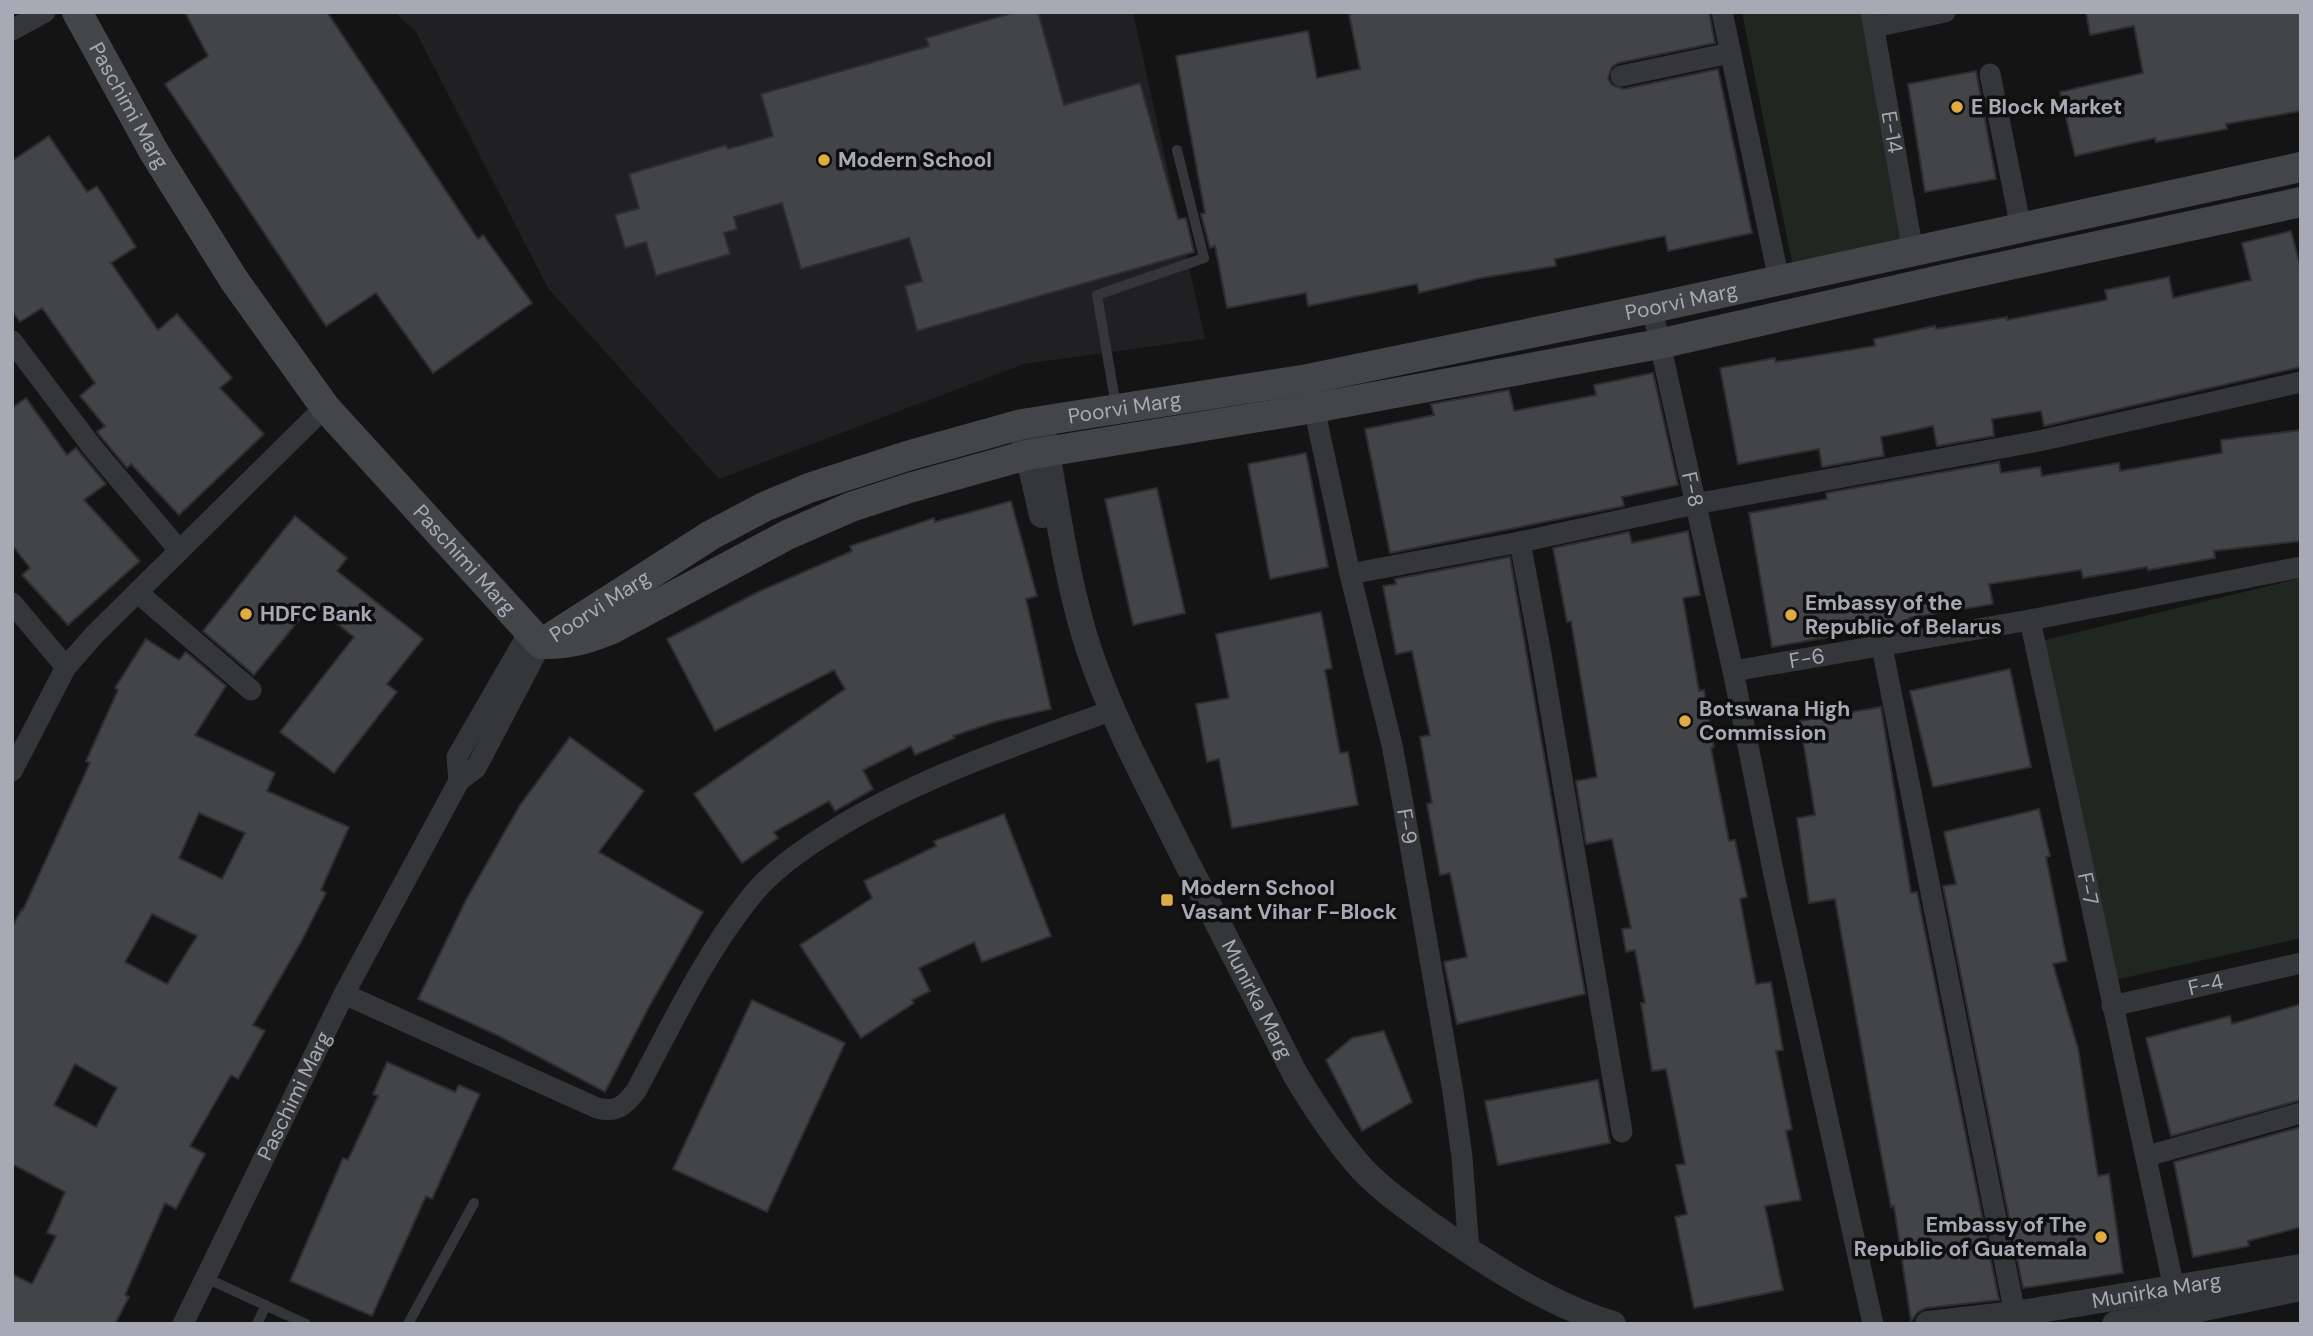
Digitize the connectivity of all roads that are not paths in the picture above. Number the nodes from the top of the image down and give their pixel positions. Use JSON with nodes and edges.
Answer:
{"nodes":[{"id":1,"x":44,"y":12,"type":"edge"},
{"id":2,"x":77,"y":12,"type":"edge"},
{"id":3,"x":1723,"y":12,"type":"edge"},
{"id":4,"x":1945,"y":12,"type":"edge"},
{"id":5,"x":1872,"y":20,"type":"edge"},
{"id":6,"x":12,"y":30,"type":"edge"},
{"id":7,"x":1730,"y":53,"type":"junction"},
{"id":8,"x":1990,"y":74,"type":"dead end"},
{"id":9,"x":1621,"y":76,"type":"dead end"},
{"id":10,"x":1177,"y":150,"type":"dead end"},
{"id":11,"x":2301,"y":167,"type":"edge"},
{"id":12,"x":2301,"y":202,"type":"edge"},
{"id":13,"x":2021,"y":228,"type":"junction"},
{"id":14,"x":1913,"y":252,"type":"junction"},
{"id":15,"x":1779,"y":280,"type":"junction"},
{"id":16,"x":1652,"y":308,"type":"junction"},
{"id":17,"x":12,"y":341,"type":"edge"},
{"id":18,"x":1659,"y":344,"type":"junction"},
{"id":19,"x":1308,"y":379,"type":"junction"},
{"id":20,"x":2301,"y":382,"type":"edge"},
{"id":21,"x":325,"y":407,"type":"junction"},
{"id":22,"x":1314,"y":408,"type":"junction"},
{"id":23,"x":1116,"y":409,"type":"junction"},
{"id":24,"x":1032,"y":422,"type":"junction"},
{"id":25,"x":1037,"y":454,"type":"junction"},
{"id":26,"x":1695,"y":504,"type":"junction"},
{"id":27,"x":1520,"y":542,"type":"junction"},
{"id":28,"x":179,"y":550,"type":"junction"},
{"id":29,"x":2301,"y":567,"type":"edge"},
{"id":30,"x":1350,"y":574,"type":"junction"},
{"id":31,"x":137,"y":592,"type":"junction"},
{"id":32,"x":12,"y":603,"type":"edge"},
{"id":33,"x":2030,"y":620,"type":"junction"},
{"id":34,"x":535,"y":638,"type":"junction"},
{"id":35,"x":1882,"y":648,"type":"junction"},
{"id":36,"x":66,"y":667,"type":"junction"},
{"id":37,"x":1733,"y":671,"type":"junction"},
{"id":38,"x":251,"y":690,"type":"dead end"},
{"id":39,"x":1099,"y":715,"type":"junction"},
{"id":40,"x":12,"y":771,"type":"edge"},
{"id":41,"x":2301,"y":963,"type":"edge"},
{"id":42,"x":344,"y":994,"type":"junction"},
{"id":43,"x":2112,"y":1006,"type":"junction"},
{"id":44,"x":2301,"y":1113,"type":"edge"},
{"id":45,"x":1622,"y":1132,"type":"dead end"},
{"id":46,"x":2147,"y":1156,"type":"junction"},
{"id":47,"x":474,"y":1203,"type":"dead end"},
{"id":48,"x":1469,"y":1251,"type":"junction"},
{"id":49,"x":2301,"y":1268,"type":"edge"},
{"id":50,"x":206,"y":1278,"type":"junction"},
{"id":51,"x":2301,"y":1288,"type":"edge"},
{"id":52,"x":266,"y":1305,"type":"junction"},
{"id":53,"x":2179,"y":1309,"type":"edge"},
{"id":54,"x":2015,"y":1314,"type":"junction"},
{"id":55,"x":1601,"y":1322,"type":"edge"},
{"id":56,"x":183,"y":1324,"type":"edge"},
{"id":57,"x":257,"y":1324,"type":"edge"},
{"id":58,"x":306,"y":1324,"type":"edge"},
{"id":59,"x":408,"y":1324,"type":"edge"},
{"id":60,"x":1570,"y":1324,"type":"edge"},
{"id":61,"x":1872,"y":1324,"type":"edge"},
{"id":62,"x":1928,"y":1324,"type":"edge"},
{"id":63,"x":2115,"y":1324,"type":"edge"}],
"edges":[{"from":1,"to":6,"type":"street"},
{"from":2,"to":21,"type":"main road","name":"Paschimi Marg"},
{"from":3,"to":7,"type":"street"},
{"from":4,"to":5,"type":"street"},
{"from":5,"to":14,"type":"street","name":"E-14"},
{"from":7,"to":9,"type":"street"},
{"from":7,"to":15,"type":"street"},
{"from":8,"to":13,"type":"street"},
{"from":10,"to":23,"type":"lane"},
{"from":11,"to":13,"type":"main road","name":"Poorvi Marg"},
{"from":12,"to":18,"type":"main road","name":"Poorvi Marg"},
{"from":13,"to":14,"type":"main road","name":"Poorvi Marg"},
{"from":14,"to":15,"type":"main road","name":"Poorvi Marg"},
{"from":15,"to":16,"type":"main road","name":"Poorvi Marg"},
{"from":16,"to":18,"type":"street","name":"F-8"},
{"from":16,"to":19,"type":"main road","name":"Poorvi Marg"},
{"from":17,"to":28,"type":"street"},
{"from":18,"to":22,"type":"main road","name":"Poorvi Marg"},
{"from":18,"to":26,"type":"street","name":"F-8"},
{"from":19,"to":22,"type":"street","name":"F-9"},
{"from":19,"to":23,"type":"main road","name":"Poorvi Marg"},
{"from":20,"to":26,"type":"street"},
{"from":21,"to":28,"type":"street"},
{"from":21,"to":34,"type":"main road","name":"Paschimi Marg"},
{"from":22,"to":25,"type":"main road","name":"Poorvi Marg"},
{"from":22,"to":30,"type":"street","name":"F-9"},
{"from":23,"to":24,"type":"main road","name":"Poorvi Marg"},
{"from":24,"to":25,"type":"street","name":"Munirka Marg"},
{"from":24,"to":34,"type":"main road","name":"Poorvi Marg"},
{"from":25,"to":34,"type":"main road","name":"Poorvi Marg"},
{"from":25,"to":39,"type":"street","name":"Munirka Marg"},
{"from":25,"to":48,"type":"street","name":"Munirka Marg"},
{"from":26,"to":27,"type":"street"},
{"from":26,"to":37,"type":"street","name":"F-8"},
{"from":27,"to":30,"type":"street"},
{"from":27,"to":45,"type":"street"},
{"from":28,"to":31,"type":"street"},
{"from":29,"to":33,"type":"street","name":"F-6"},
{"from":30,"to":48,"type":"street","name":"F-9"},
{"from":31,"to":36,"type":"street"},
{"from":31,"to":38,"type":"street"},
{"from":32,"to":36,"type":"street"},
{"from":33,"to":35,"type":"street","name":"F-6"},
{"from":33,"to":43,"type":"street","name":"F-7"},
{"from":34,"to":42,"type":"street","name":"Paschimi Marg"},
{"from":35,"to":37,"type":"street","name":"F-6"},
{"from":35,"to":54,"type":"street"},
{"from":36,"to":40,"type":"street"},
{"from":37,"to":61,"type":"street","name":"F-8"},
{"from":39,"to":42,"type":"street"},
{"from":39,"to":60,"type":"street","name":"Munirka Marg"},
{"from":41,"to":43,"type":"street","name":"F-4"},
{"from":42,"to":50,"type":"street","name":"Paschimi Marg"},
{"from":43,"to":46,"type":"street","name":"F-7"},
{"from":44,"to":46,"type":"street"},
{"from":46,"to":53,"type":"street","name":"F-7"},
{"from":47,"to":59,"type":"lane"},
{"from":48,"to":55,"type":"street","name":"Munirka Marg"},
{"from":49,"to":53,"type":"street","name":"Munirka Marg"},
{"from":50,"to":52,"type":"lane"},
{"from":50,"to":56,"type":"street","name":"Paschimi Marg"},
{"from":51,"to":53,"type":"street","name":"Munirka Marg"},
{"from":52,"to":57,"type":"lane"},
{"from":52,"to":58,"type":"lane"},
{"from":53,"to":54,"type":"street","name":"Munirka Marg"},
{"from":53,"to":63,"type":"street","name":"Munirka Marg"},
{"from":54,"to":62,"type":"street","name":"Munirka Marg"}]}
